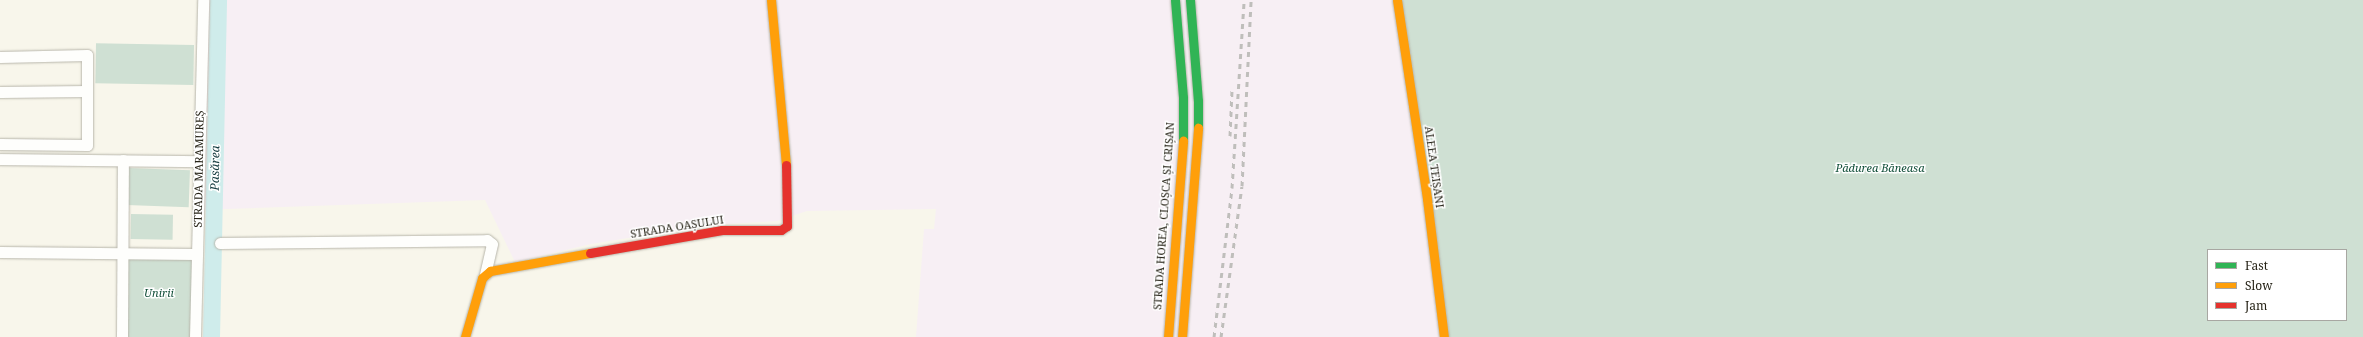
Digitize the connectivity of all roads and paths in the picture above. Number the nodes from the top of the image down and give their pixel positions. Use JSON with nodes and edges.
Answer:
{"nodes":[{"id":1,"x":203,"y":0,"type":"edge"},
{"id":2,"x":771,"y":0,"type":"edge"},
{"id":3,"x":1175,"y":0,"type":"edge"},
{"id":4,"x":1190,"y":0,"type":"edge"},
{"id":5,"x":1397,"y":0,"type":"edge"},
{"id":6,"x":0,"y":57,"type":"edge"},
{"id":7,"x":87,"y":91,"type":"junction"},
{"id":8,"x":0,"y":92,"type":"edge"},
{"id":9,"x":1207,"y":94,"type":"dead end"},
{"id":10,"x":1208,"y":107,"type":"dead end"},
{"id":11,"x":0,"y":144,"type":"edge"},
{"id":12,"x":0,"y":159,"type":"edge"},
{"id":13,"x":123,"y":160,"type":"junction"},
{"id":14,"x":199,"y":161,"type":"junction"},
{"id":15,"x":220,"y":243,"type":"dead end"},
{"id":16,"x":0,"y":252,"type":"edge"},
{"id":17,"x":122,"y":253,"type":"junction"},
{"id":18,"x":196,"y":254,"type":"junction"},
{"id":19,"x":485,"y":274,"type":"junction"},
{"id":20,"x":122,"y":337,"type":"edge"},
{"id":21,"x":195,"y":337,"type":"edge"},
{"id":22,"x":465,"y":337,"type":"edge"},
{"id":23,"x":1168,"y":337,"type":"edge"},
{"id":24,"x":1182,"y":337,"type":"edge"},
{"id":25,"x":1444,"y":337,"type":"edge"}],
"edges":[{"from":1,"to":14,"type":"street","name":"STRADA MARAMUREȘ"},
{"from":2,"to":19,"type":"street","name":"STRADA OAȘULUI"},
{"from":3,"to":23,"type":"street","name":"STRADA HOREA, CLOȘCA ȘI CRIȘAN"},
{"from":4,"to":24,"type":"street"},
{"from":5,"to":25,"type":"street","name":"ALEEA TEIȘANI"},
{"from":6,"to":7,"type":"street"},
{"from":7,"to":8,"type":"street"},
{"from":7,"to":11,"type":"street"},
{"from":9,"to":10,"type":"street"},
{"from":12,"to":13,"type":"street"},
{"from":13,"to":14,"type":"street"},
{"from":13,"to":17,"type":"street"},
{"from":14,"to":18,"type":"street","name":"STRADA MARAMUREȘ"},
{"from":15,"to":19,"type":"street"},
{"from":16,"to":17,"type":"street"},
{"from":17,"to":18,"type":"street"},
{"from":17,"to":20,"type":"street"},
{"from":18,"to":21,"type":"street","name":"STRADA MARAMUREȘ"},
{"from":19,"to":22,"type":"street"}]}
